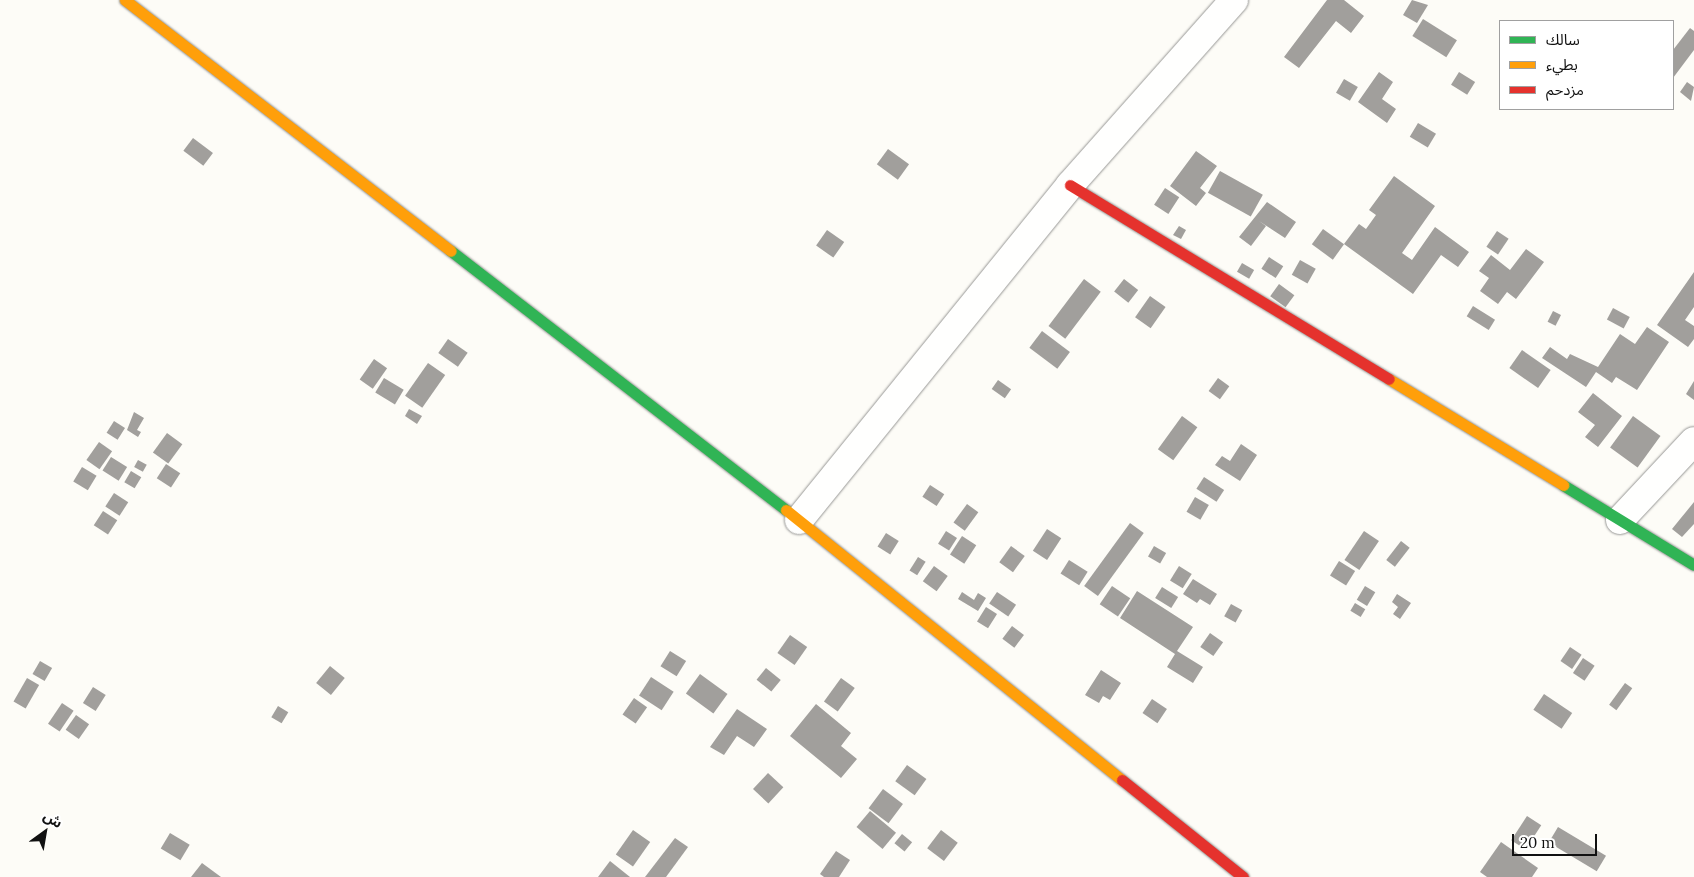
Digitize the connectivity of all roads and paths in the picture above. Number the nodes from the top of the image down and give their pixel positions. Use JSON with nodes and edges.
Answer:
{"nodes":[{"id":1,"x":125,"y":0,"type":"edge"},
{"id":2,"x":1234,"y":0,"type":"edge"},
{"id":3,"x":1070,"y":185,"type":"junction"},
{"id":4,"x":1694,"y":441,"type":"edge"},
{"id":5,"x":799,"y":520,"type":"junction"},
{"id":6,"x":1620,"y":520,"type":"junction"},
{"id":7,"x":1694,"y":565,"type":"edge"},
{"id":8,"x":1243,"y":877,"type":"edge"}],
"edges":[{"from":1,"to":5,"type":"street"},
{"from":2,"to":3,"type":"street"},
{"from":3,"to":5,"type":"street"},
{"from":3,"to":6,"type":"street"},
{"from":4,"to":6,"type":"street"},
{"from":5,"to":8,"type":"street"},
{"from":6,"to":7,"type":"street"}]}
